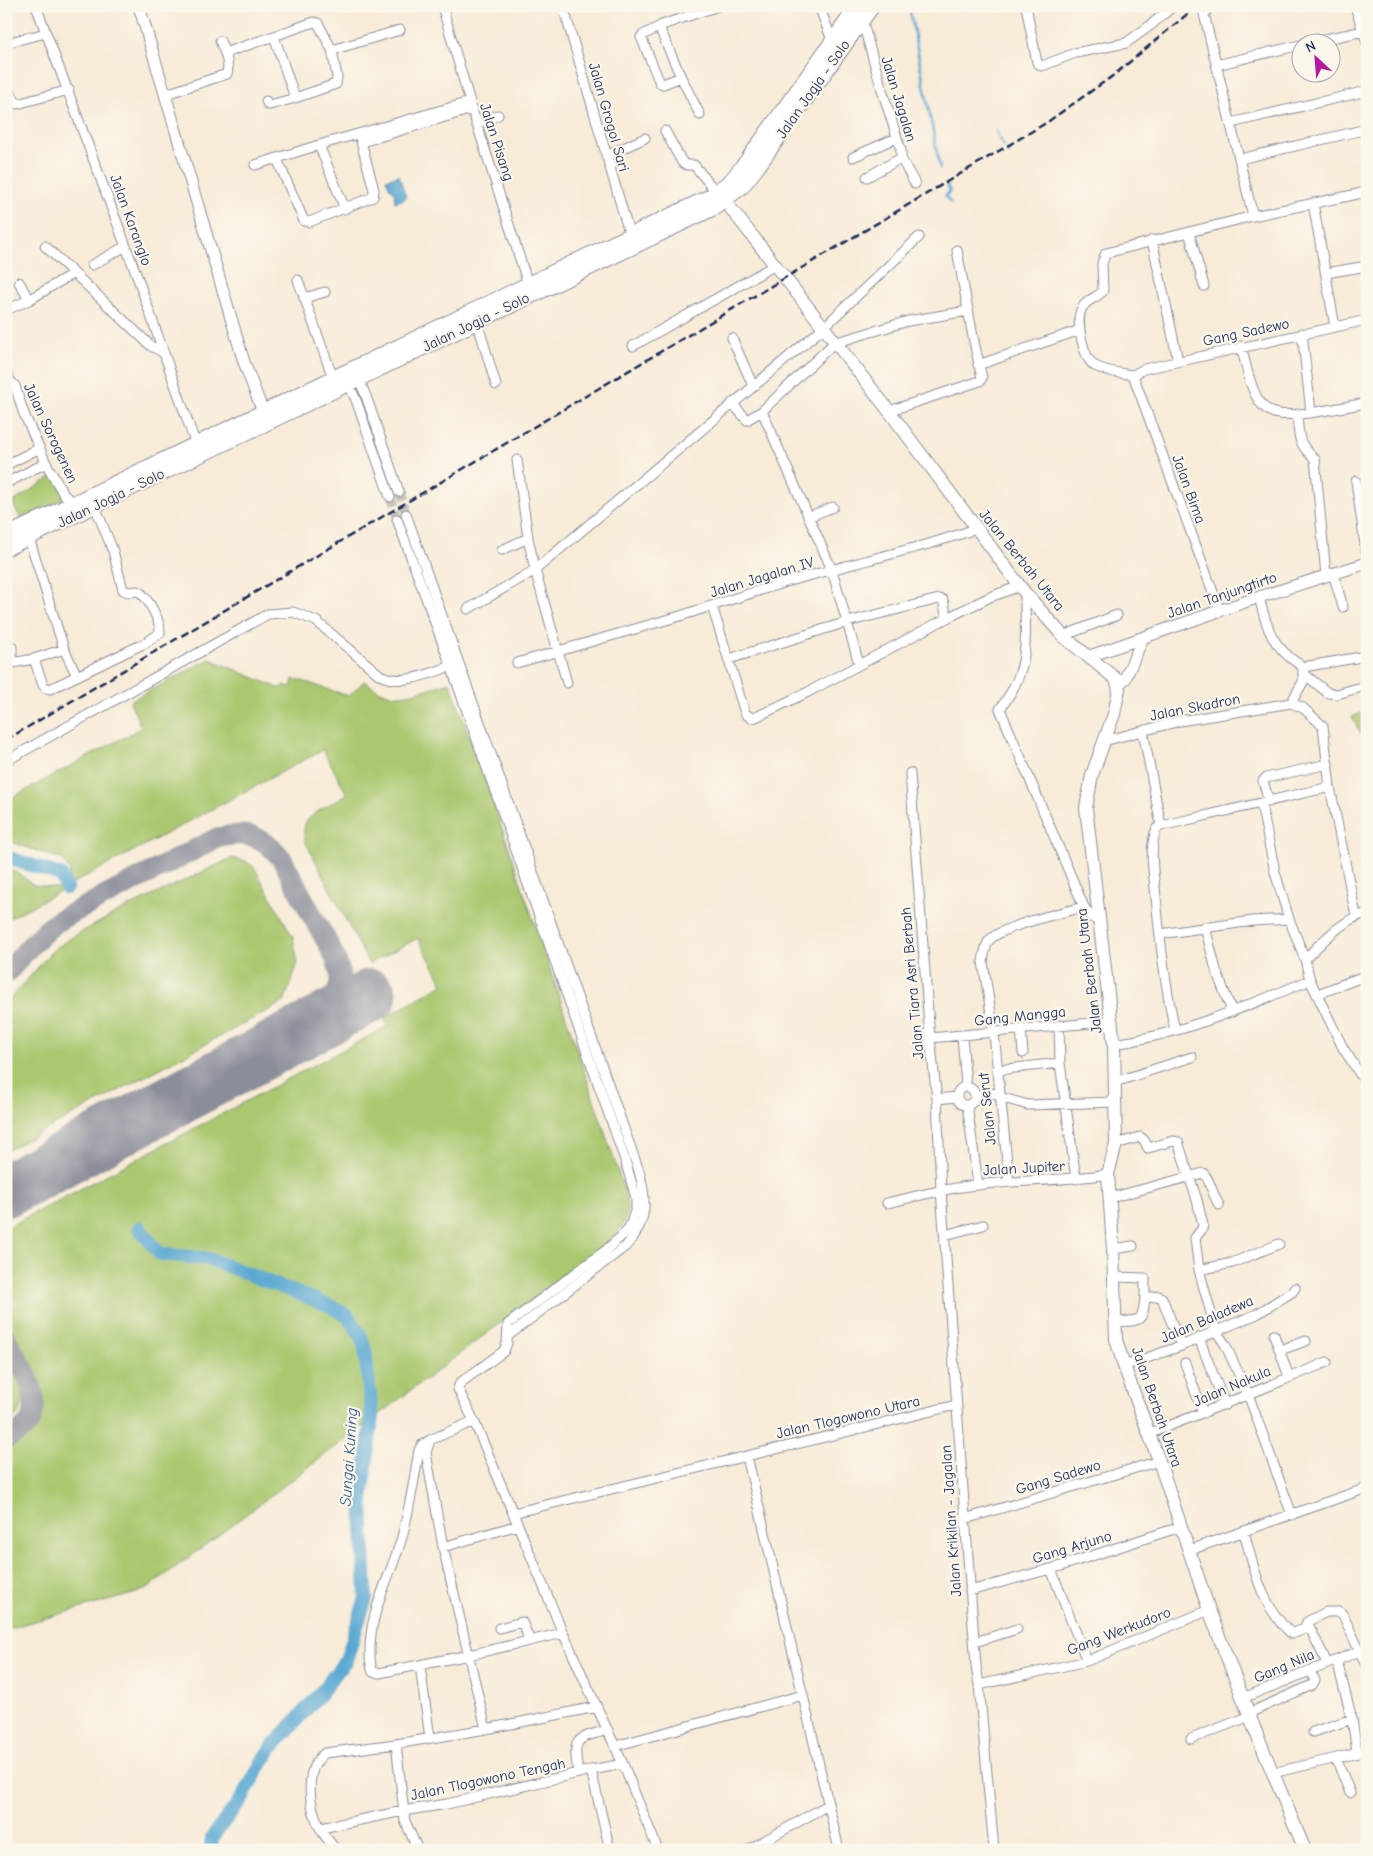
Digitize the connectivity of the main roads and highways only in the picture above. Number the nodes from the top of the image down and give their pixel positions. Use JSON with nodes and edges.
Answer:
{"nodes":[{"id":1,"x":872,"y":6,"type":"edge"},
{"id":2,"x":860,"y":13,"type":"edge"},
{"id":3,"x":721,"y":197,"type":"junction"},
{"id":4,"x":347,"y":376,"type":"junction"},
{"id":5,"x":6,"y":536,"type":"edge"},
{"id":6,"x":6,"y":548,"type":"edge"},
{"id":7,"x":1305,"y":1850,"type":"edge"}],
"edges":[{"from":1,"to":2,"type":"highway","name":"Jalan Jogja - Solo"},
{"from":2,"to":3,"type":"highway","name":"Jalan Jogja - Solo"},
{"from":2,"to":3,"type":"highway","name":"Jalan Jogja - Solo"},
{"from":3,"to":4,"type":"highway","name":"Jalan Jogja - Solo"},
{"from":3,"to":4,"type":"highway","name":"Jalan Jogja - Solo"},
{"from":3,"to":7,"type":"main road","name":"Jalan Berbah Utara"},
{"from":4,"to":5,"type":"highway","name":"Jalan Jogja - Solo"},
{"from":4,"to":6,"type":"highway","name":"Jalan Jogja - Solo"}]}
